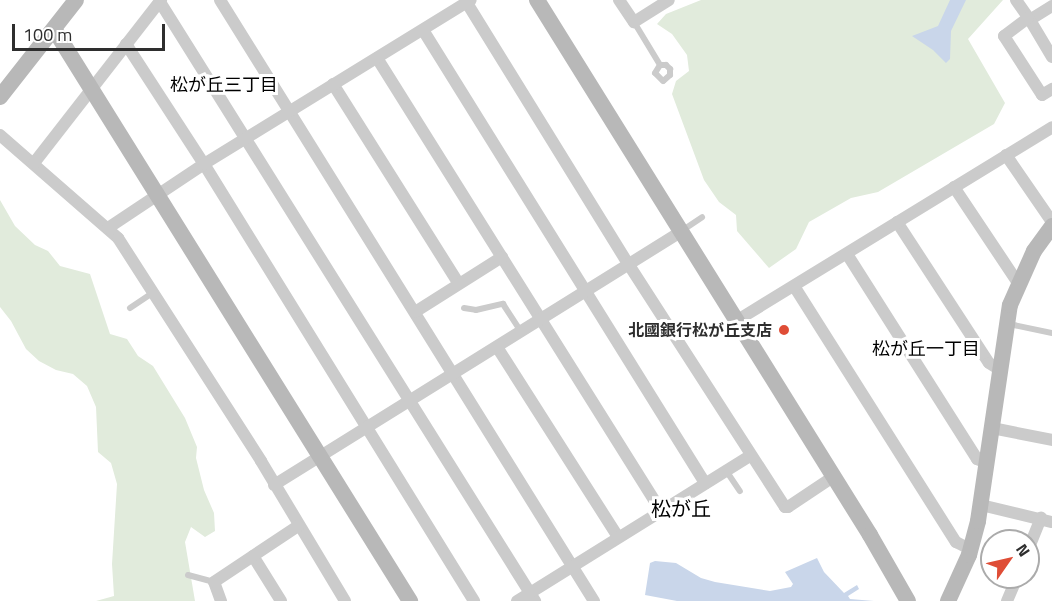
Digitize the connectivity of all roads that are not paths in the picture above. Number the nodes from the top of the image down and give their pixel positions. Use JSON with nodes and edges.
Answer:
{"nodes":[{"id":1,"x":76,"y":0,"type":"edge"},
{"id":2,"x":220,"y":0,"type":"edge"},
{"id":3,"x":537,"y":0,"type":"edge"},
{"id":4,"x":620,"y":0,"type":"edge"},
{"id":5,"x":669,"y":0,"type":"edge"},
{"id":6,"x":1016,"y":0,"type":"edge"},
{"id":7,"x":161,"y":1,"type":"edge"},
{"id":8,"x":469,"y":2,"type":"edge"},
{"id":9,"x":1052,"y":6,"type":"edge"},
{"id":10,"x":1029,"y":19,"type":"junction"},
{"id":11,"x":634,"y":22,"type":"junction"},
{"id":12,"x":54,"y":29,"type":"junction"},
{"id":13,"x":423,"y":30,"type":"junction"},
{"id":14,"x":126,"y":44,"type":"junction"},
{"id":15,"x":1052,"y":57,"type":"edge"},
{"id":16,"x":377,"y":58,"type":"junction"},
{"id":17,"x":660,"y":65,"type":"dead end"},
{"id":18,"x":333,"y":84,"type":"junction"},
{"id":19,"x":93,"y":87,"type":"junction"},
{"id":20,"x":1052,"y":88,"type":"edge"},
{"id":21,"x":0,"y":97,"type":"edge"},
{"id":22,"x":289,"y":112,"type":"junction"},
{"id":23,"x":1052,"y":127,"type":"edge"},
{"id":24,"x":0,"y":135,"type":"edge"},
{"id":25,"x":246,"y":139,"type":"junction"},
{"id":26,"x":1006,"y":155,"type":"junction"},
{"id":27,"x":34,"y":163,"type":"junction"},
{"id":28,"x":204,"y":164,"type":"junction"},
{"id":29,"x":954,"y":187,"type":"junction"},
{"id":30,"x":158,"y":194,"type":"junction"},
{"id":31,"x":702,"y":217,"type":"dead end"},
{"id":32,"x":897,"y":222,"type":"junction"},
{"id":33,"x":1052,"y":224,"type":"edge"},
{"id":34,"x":108,"y":228,"type":"junction"},
{"id":35,"x":680,"y":232,"type":"junction"},
{"id":36,"x":847,"y":254,"type":"junction"},
{"id":37,"x":502,"y":257,"type":"junction"},
{"id":38,"x":629,"y":265,"type":"junction"},
{"id":39,"x":1018,"y":283,"type":"junction"},
{"id":40,"x":459,"y":284,"type":"junction"},
{"id":41,"x":794,"y":286,"type":"junction"},
{"id":42,"x":585,"y":292,"type":"junction"},
{"id":43,"x":152,"y":293,"type":"junction"},
{"id":44,"x":130,"y":308,"type":"dead end"},
{"id":45,"x":464,"y":308,"type":"dead end"},
{"id":46,"x":415,"y":312,"type":"junction"},
{"id":47,"x":541,"y":319,"type":"junction"},
{"id":48,"x":736,"y":321,"type":"junction"},
{"id":49,"x":1007,"y":323,"type":"junction"},
{"id":50,"x":521,"y":332,"type":"junction"},
{"id":51,"x":1052,"y":333,"type":"edge"},
{"id":52,"x":497,"y":347,"type":"junction"},
{"id":53,"x":1000,"y":370,"type":"junction"},
{"id":54,"x":453,"y":373,"type":"junction"},
{"id":55,"x":410,"y":400,"type":"junction"},
{"id":56,"x":367,"y":427,"type":"junction"},
{"id":57,"x":992,"y":428,"type":"junction"},
{"id":58,"x":1052,"y":440,"type":"edge"},
{"id":59,"x":321,"y":456,"type":"junction"},
{"id":60,"x":750,"y":456,"type":"junction"},
{"id":61,"x":987,"y":463,"type":"junction"},
{"id":62,"x":727,"y":472,"type":"junction"},
{"id":63,"x":833,"y":477,"type":"junction"},
{"id":64,"x":705,"y":483,"type":"junction"},
{"id":65,"x":274,"y":484,"type":"junction"},
{"id":66,"x":740,"y":491,"type":"dead end"},
{"id":67,"x":981,"y":505,"type":"junction"},
{"id":68,"x":661,"y":511,"type":"junction"},
{"id":69,"x":1047,"y":520,"type":"edge"},
{"id":70,"x":298,"y":526,"type":"junction"},
{"id":71,"x":618,"y":537,"type":"junction"},
{"id":72,"x":970,"y":549,"type":"junction"},
{"id":73,"x":253,"y":556,"type":"junction"},
{"id":74,"x":573,"y":565,"type":"junction"},
{"id":75,"x":188,"y":575,"type":"dead end"},
{"id":76,"x":214,"y":582,"type":"junction"},
{"id":77,"x":532,"y":597,"type":"edge"},
{"id":78,"x":221,"y":601,"type":"edge"},
{"id":79,"x":281,"y":601,"type":"edge"},
{"id":80,"x":345,"y":601,"type":"edge"},
{"id":81,"x":410,"y":601,"type":"edge"},
{"id":82,"x":474,"y":601,"type":"edge"},
{"id":83,"x":517,"y":601,"type":"edge"},
{"id":84,"x":594,"y":601,"type":"edge"},
{"id":85,"x":908,"y":601,"type":"edge"},
{"id":86,"x":948,"y":601,"type":"edge"}],
"edges":[{"from":1,"to":12,"type":"street"},
{"from":2,"to":22,"type":"street"},
{"from":3,"to":35,"type":"street"},
{"from":4,"to":11,"type":"street"},
{"from":5,"to":11,"type":"street"},
{"from":6,"to":10,"type":"street"},
{"from":7,"to":14,"type":"street"},
{"from":7,"to":25,"type":"street"},
{"from":8,"to":13,"type":"street"},
{"from":8,"to":38,"type":"street"},
{"from":9,"to":10,"type":"street"},
{"from":10,"to":15,"type":"street"},
{"from":10,"to":20,"type":"street"},
{"from":11,"to":17,"type":"lane"},
{"from":12,"to":19,"type":"street"},
{"from":12,"to":21,"type":"street"},
{"from":13,"to":16,"type":"street"},
{"from":13,"to":42,"type":"street"},
{"from":14,"to":19,"type":"street"},
{"from":14,"to":28,"type":"street"},
{"from":16,"to":18,"type":"street"},
{"from":16,"to":37,"type":"street"},
{"from":18,"to":22,"type":"street"},
{"from":18,"to":40,"type":"street"},
{"from":19,"to":27,"type":"street"},
{"from":19,"to":30,"type":"street"},
{"from":22,"to":25,"type":"street"},
{"from":22,"to":46,"type":"street"},
{"from":23,"to":26,"type":"street"},
{"from":24,"to":27,"type":"street"},
{"from":25,"to":28,"type":"street"},
{"from":25,"to":55,"type":"street"},
{"from":26,"to":29,"type":"street"},
{"from":26,"to":33,"type":"street"},
{"from":27,"to":34,"type":"street"},
{"from":28,"to":30,"type":"street"},
{"from":28,"to":56,"type":"street"},
{"from":29,"to":32,"type":"street"},
{"from":29,"to":39,"type":"street"},
{"from":30,"to":34,"type":"street"},
{"from":30,"to":59,"type":"street"},
{"from":31,"to":35,"type":"lane"},
{"from":32,"to":36,"type":"street"},
{"from":32,"to":53,"type":"street"},
{"from":33,"to":39,"type":"street"},
{"from":34,"to":43,"type":"street"},
{"from":35,"to":38,"type":"street"},
{"from":35,"to":48,"type":"street"},
{"from":36,"to":41,"type":"street"},
{"from":36,"to":61,"type":"street"},
{"from":37,"to":40,"type":"street"},
{"from":37,"to":47,"type":"street"},
{"from":38,"to":42,"type":"street"},
{"from":38,"to":60,"type":"street"},
{"from":39,"to":49,"type":"street"},
{"from":40,"to":46,"type":"street"},
{"from":41,"to":48,"type":"street"},
{"from":41,"to":72,"type":"street"},
{"from":42,"to":47,"type":"street"},
{"from":42,"to":64,"type":"street"},
{"from":43,"to":44,"type":"lane"},
{"from":43,"to":65,"type":"street"},
{"from":45,"to":50,"type":"lane"},
{"from":46,"to":54,"type":"street"},
{"from":47,"to":50,"type":"street"},
{"from":47,"to":68,"type":"street"},
{"from":48,"to":63,"type":"street"},
{"from":49,"to":51,"type":"lane"},
{"from":49,"to":53,"type":"street"},
{"from":50,"to":52,"type":"street"},
{"from":52,"to":54,"type":"street"},
{"from":52,"to":71,"type":"street"},
{"from":53,"to":57,"type":"street"},
{"from":54,"to":55,"type":"street"},
{"from":54,"to":74,"type":"street"},
{"from":55,"to":56,"type":"street"},
{"from":55,"to":77,"type":"street"},
{"from":56,"to":59,"type":"street"},
{"from":56,"to":82,"type":"street"},
{"from":57,"to":58,"type":"street"},
{"from":57,"to":61,"type":"street"},
{"from":59,"to":65,"type":"street"},
{"from":59,"to":81,"type":"street"},
{"from":60,"to":62,"type":"street"},
{"from":60,"to":63,"type":"street"},
{"from":61,"to":67,"type":"street"},
{"from":62,"to":64,"type":"street"},
{"from":62,"to":66,"type":"lane"},
{"from":63,"to":85,"type":"street"},
{"from":64,"to":68,"type":"street"},
{"from":65,"to":70,"type":"street"},
{"from":67,"to":69,"type":"street"},
{"from":67,"to":72,"type":"street"},
{"from":68,"to":71,"type":"street"},
{"from":70,"to":73,"type":"street"},
{"from":70,"to":80,"type":"street"},
{"from":71,"to":74,"type":"street"},
{"from":72,"to":86,"type":"street"},
{"from":73,"to":76,"type":"street"},
{"from":73,"to":79,"type":"street"},
{"from":74,"to":77,"type":"street"},
{"from":74,"to":84,"type":"street"},
{"from":75,"to":76,"type":"lane"},
{"from":76,"to":78,"type":"street"},
{"from":77,"to":83,"type":"street"}]}
